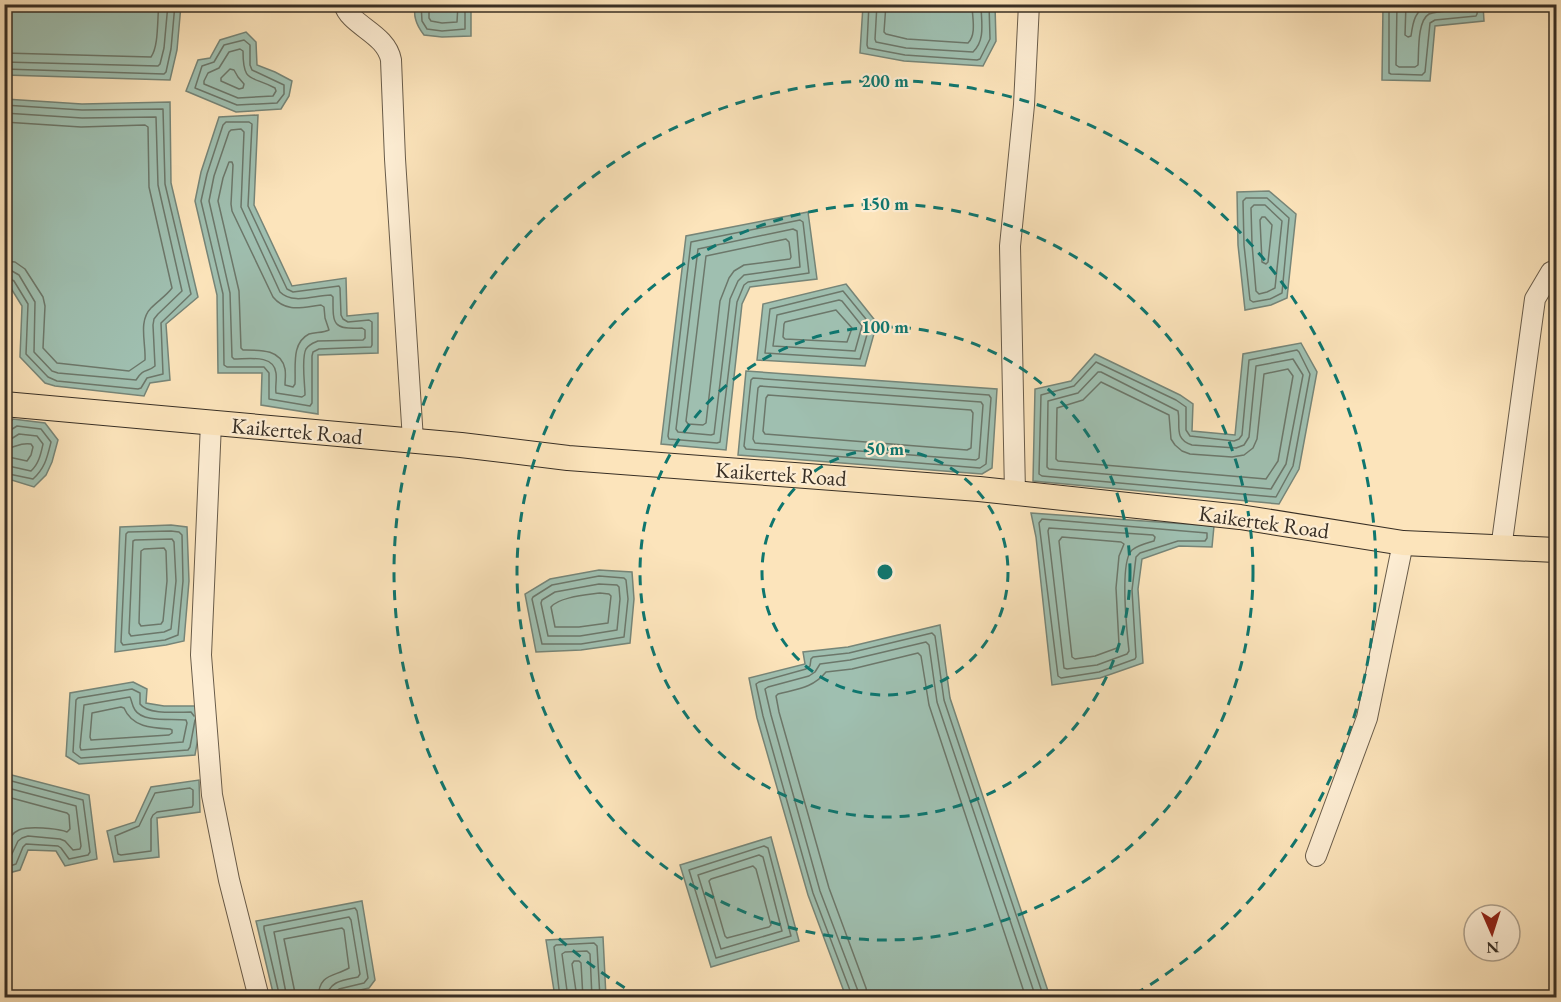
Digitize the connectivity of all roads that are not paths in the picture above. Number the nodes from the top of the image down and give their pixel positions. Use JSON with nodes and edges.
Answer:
{"nodes":[{"id":1,"x":344,"y":4,"type":"edge"},
{"id":2,"x":1029,"y":4,"type":"edge"},
{"id":3,"x":1557,"y":270,"type":"edge"},
{"id":4,"x":4,"y":404,"type":"edge"},
{"id":5,"x":211,"y":423,"type":"junction"},
{"id":6,"x":413,"y":440,"type":"junction"},
{"id":7,"x":1015,"y":493,"type":"junction"},
{"id":8,"x":1403,"y":543,"type":"junction"},
{"id":9,"x":1501,"y":549,"type":"junction"},
{"id":10,"x":1557,"y":550,"type":"edge"},
{"id":11,"x":1316,"y":856,"type":"dead end"},
{"id":12,"x":259,"y":998,"type":"edge"}],
"edges":[{"from":1,"to":6,"type":"street"},
{"from":2,"to":7,"type":"street"},
{"from":3,"to":9,"type":"street"},
{"from":4,"to":5,"type":"main road","name":"Kaikertek Road"},
{"from":5,"to":6,"type":"main road","name":"Kaikertek Road"},
{"from":5,"to":12,"type":"street"},
{"from":6,"to":7,"type":"main road","name":"Kaikertek Road"},
{"from":7,"to":8,"type":"main road","name":"Kaikertek Road"},
{"from":8,"to":9,"type":"main road","name":"Kaikertek Road"},
{"from":8,"to":11,"type":"street"},
{"from":9,"to":10,"type":"main road","name":"Kaikertek Road"}]}
